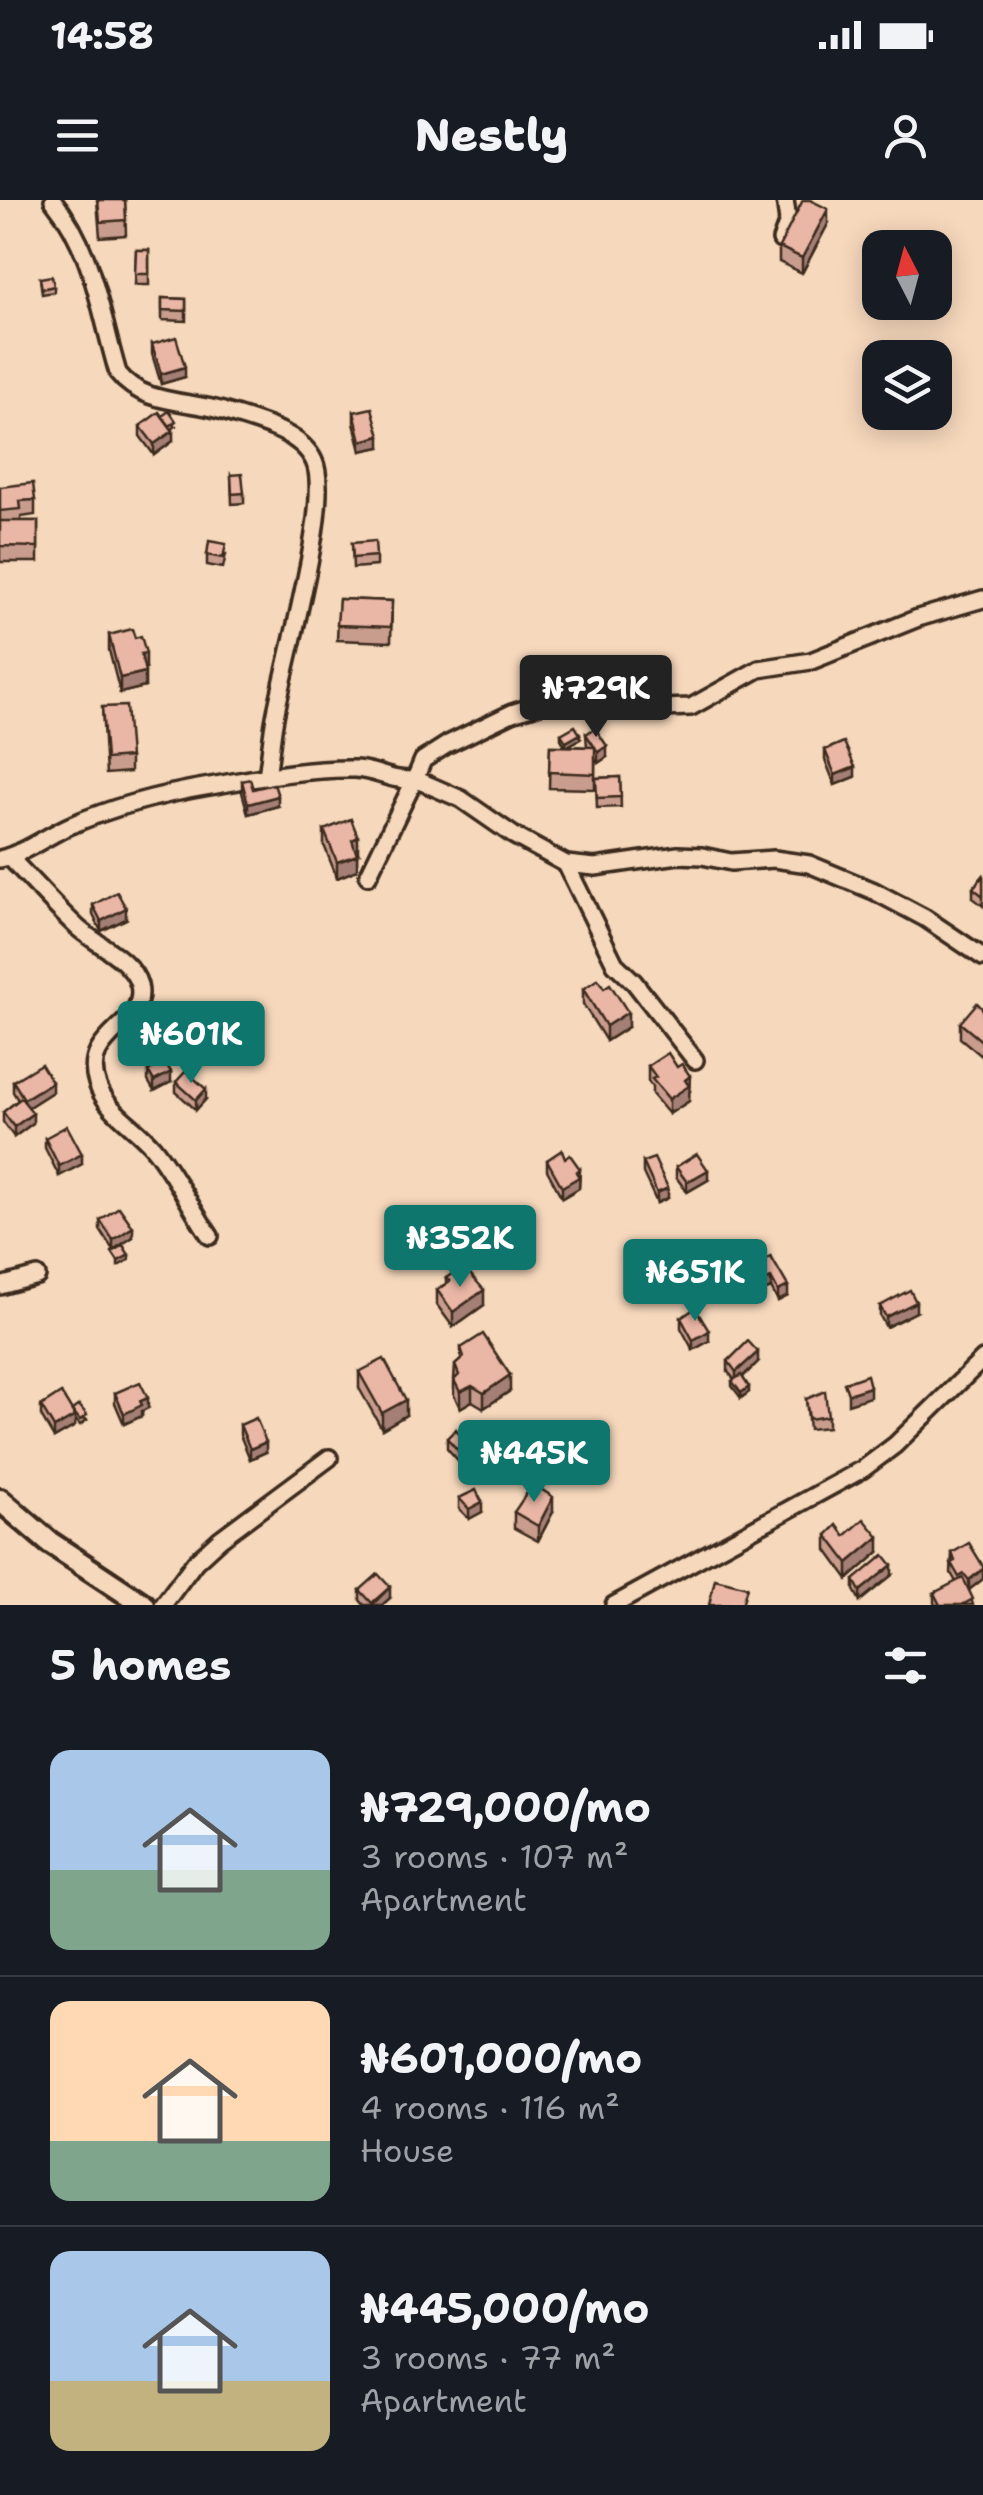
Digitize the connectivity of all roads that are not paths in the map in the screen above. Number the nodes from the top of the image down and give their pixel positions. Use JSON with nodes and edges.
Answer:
{"nodes":[{"id":1,"x":53,"y":200,"type":"edge"},
{"id":2,"x":785,"y":200,"type":"edge"},
{"id":3,"x":780,"y":240,"type":"edge"},
{"id":4,"x":983,"y":598,"type":"edge"},
{"id":5,"x":267,"y":776,"type":"junction"},
{"id":6,"x":414,"y":779,"type":"junction"},
{"id":7,"x":4,"y":858,"type":"edge"},
{"id":8,"x":566,"y":864,"type":"junction"},
{"id":9,"x":368,"y":876,"type":"dead end"},
{"id":10,"x":983,"y":957,"type":"edge"},
{"id":11,"x":695,"y":1060,"type":"dead end"},
{"id":12,"x":210,"y":1236,"type":"dead end"},
{"id":13,"x":37,"y":1276,"type":"dead end"},
{"id":14,"x":0,"y":1286,"type":"edge"},
{"id":15,"x":983,"y":1360,"type":"edge"},
{"id":16,"x":329,"y":1458,"type":"dead end"},
{"id":17,"x":0,"y":1500,"type":"edge"},
{"id":18,"x":144,"y":1605,"type":"edge"},
{"id":19,"x":163,"y":1605,"type":"edge"},
{"id":20,"x":614,"y":1605,"type":"edge"}],
"edges":[{"from":1,"to":5,"type":"street"},
{"from":2,"to":3,"type":"street"},
{"from":4,"to":6,"type":"street"},
{"from":5,"to":6,"type":"street"},
{"from":5,"to":7,"type":"street"},
{"from":6,"to":8,"type":"street"},
{"from":6,"to":9,"type":"street"},
{"from":7,"to":12,"type":"street"},
{"from":8,"to":10,"type":"street"},
{"from":8,"to":11,"type":"street"},
{"from":13,"to":14,"type":"street"},
{"from":15,"to":20,"type":"street"},
{"from":16,"to":19,"type":"street"},
{"from":17,"to":18,"type":"main road"}]}
